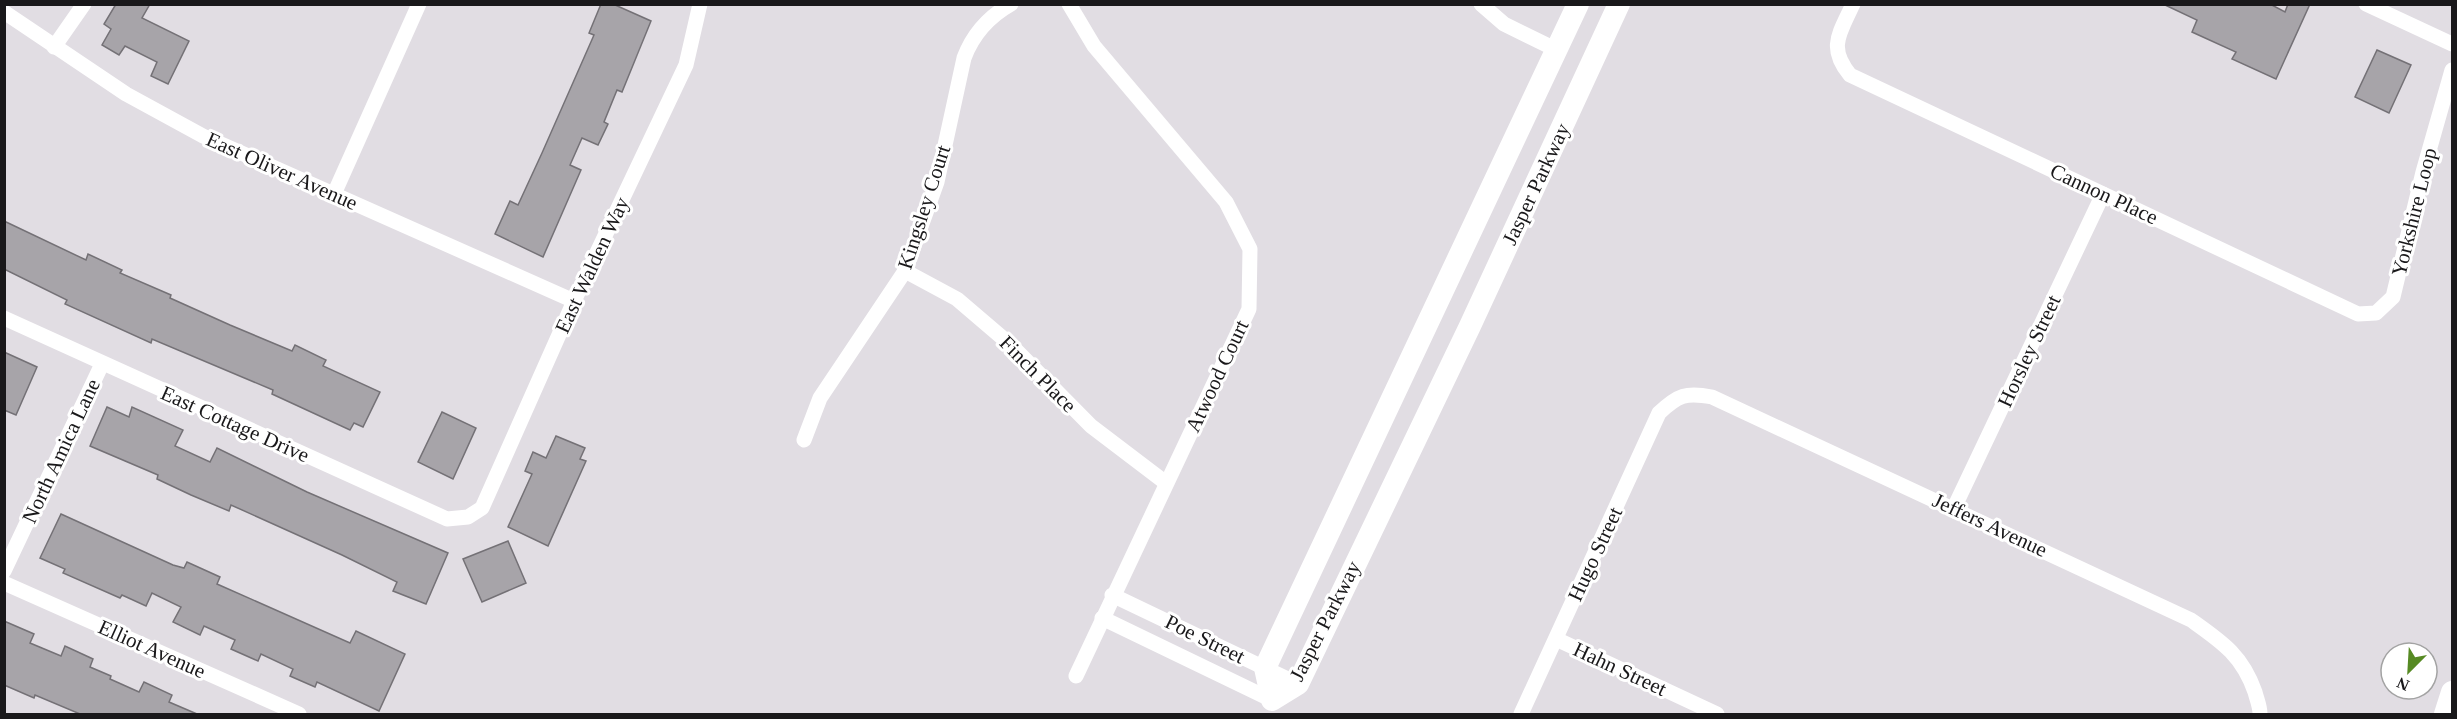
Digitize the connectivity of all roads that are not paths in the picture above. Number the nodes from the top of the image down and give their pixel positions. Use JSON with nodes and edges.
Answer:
{"nodes":[{"id":1,"x":84,"y":4,"type":"edge"},
{"id":2,"x":418,"y":4,"type":"edge"},
{"id":3,"x":700,"y":4,"type":"edge"},
{"id":4,"x":1011,"y":4,"type":"edge"},
{"id":5,"x":1069,"y":4,"type":"edge"},
{"id":6,"x":1481,"y":4,"type":"edge"},
{"id":7,"x":1578,"y":4,"type":"edge"},
{"id":8,"x":1619,"y":4,"type":"edge"},
{"id":9,"x":1853,"y":4,"type":"edge"},
{"id":10,"x":2366,"y":4,"type":"edge"},
{"id":11,"x":4,"y":12,"type":"edge"},
{"id":12,"x":2452,"y":44,"type":"edge"},
{"id":13,"x":54,"y":46,"type":"junction"},
{"id":14,"x":1557,"y":50,"type":"junction"},
{"id":15,"x":2452,"y":70,"type":"edge"},
{"id":16,"x":334,"y":194,"type":"junction"},
{"id":17,"x":2103,"y":194,"type":"junction"},
{"id":18,"x":905,"y":271,"type":"junction"},
{"id":19,"x":574,"y":301,"type":"junction"},
{"id":20,"x":2376,"y":313,"type":"joint"},
{"id":21,"x":4,"y":318,"type":"edge"},
{"id":22,"x":102,"y":364,"type":"junction"},
{"id":23,"x":1674,"y":398,"type":"joint"},
{"id":24,"x":804,"y":440,"type":"dead end"},
{"id":25,"x":1166,"y":483,"type":"junction"},
{"id":26,"x":1954,"y":508,"type":"junction"},
{"id":27,"x":468,"y":518,"type":"joint"},
{"id":28,"x":4,"y":571,"type":"edge"},
{"id":29,"x":4,"y":583,"type":"edge"},
{"id":30,"x":1112,"y":595,"type":"junction"},
{"id":31,"x":1102,"y":618,"type":"junction"},
{"id":32,"x":1556,"y":639,"type":"junction"},
{"id":33,"x":1265,"y":668,"type":"junction"},
{"id":34,"x":1076,"y":676,"type":"dead end"},
{"id":35,"x":1298,"y":684,"type":"junction"},
{"id":36,"x":2452,"y":692,"type":"edge"},
{"id":37,"x":1272,"y":700,"type":"junction"},
{"id":38,"x":299,"y":714,"type":"edge"},
{"id":39,"x":1521,"y":714,"type":"edge"},
{"id":40,"x":1717,"y":714,"type":"edge"},
{"id":41,"x":2260,"y":714,"type":"edge"},
{"id":42,"x":2445,"y":714,"type":"edge"}],
"edges":[{"from":1,"to":13,"type":"street"},
{"from":2,"to":16,"type":"street"},
{"from":3,"to":19,"type":"street","name":"East Walden Way"},
{"from":4,"to":18,"type":"street","name":"Kingsley Court"},
{"from":5,"to":25,"type":"street","name":"Atwood Court"},
{"from":6,"to":14,"type":"street"},
{"from":7,"to":14,"type":"street","name":"Jasper Parkway"},
{"from":8,"to":35,"type":"street","name":"Jasper Parkway"},
{"from":9,"to":17,"type":"street","name":"Cannon Place"},
{"from":10,"to":12,"type":"street"},
{"from":11,"to":13,"type":"street","name":"East Oliver Avenue"},
{"from":13,"to":16,"type":"street","name":"East Oliver Avenue"},
{"from":14,"to":33,"type":"street","name":"Jasper Parkway"},
{"from":15,"to":20,"type":"street","name":"Yorkshire Loop"},
{"from":16,"to":19,"type":"street","name":"East Oliver Avenue"},
{"from":17,"to":20,"type":"street","name":"Cannon Place"},
{"from":17,"to":26,"type":"street","name":"Horsley Street"},
{"from":18,"to":24,"type":"street","name":"Kingsley Court"},
{"from":18,"to":25,"type":"street","name":"Finch Place"},
{"from":19,"to":27,"type":"street","name":"East Walden Way"},
{"from":21,"to":22,"type":"street","name":"East Cottage Drive"},
{"from":22,"to":27,"type":"street","name":"East Cottage Drive"},
{"from":22,"to":28,"type":"street","name":"North Amica Lane"},
{"from":23,"to":26,"type":"street","name":"Jeffers Avenue"},
{"from":23,"to":32,"type":"street","name":"Hugo Street"},
{"from":25,"to":30,"type":"street","name":"Atwood Court"},
{"from":26,"to":41,"type":"street","name":"Jeffers Avenue"},
{"from":29,"to":38,"type":"street","name":"Elliot Avenue"},
{"from":30,"to":31,"type":"street","name":"Atwood Court"},
{"from":30,"to":33,"type":"street","name":"Poe Street"},
{"from":31,"to":34,"type":"street","name":"Atwood Court"},
{"from":31,"to":37,"type":"street","name":"Poe Street"},
{"from":32,"to":39,"type":"street","name":"Hugo Street"},
{"from":32,"to":40,"type":"street","name":"Hahn Street"},
{"from":33,"to":35,"type":"street","name":"Poe Street"},
{"from":33,"to":37,"type":"street","name":"Jasper Parkway"},
{"from":35,"to":37,"type":"street","name":"Jasper Parkway"},
{"from":36,"to":42,"type":"street"}]}
